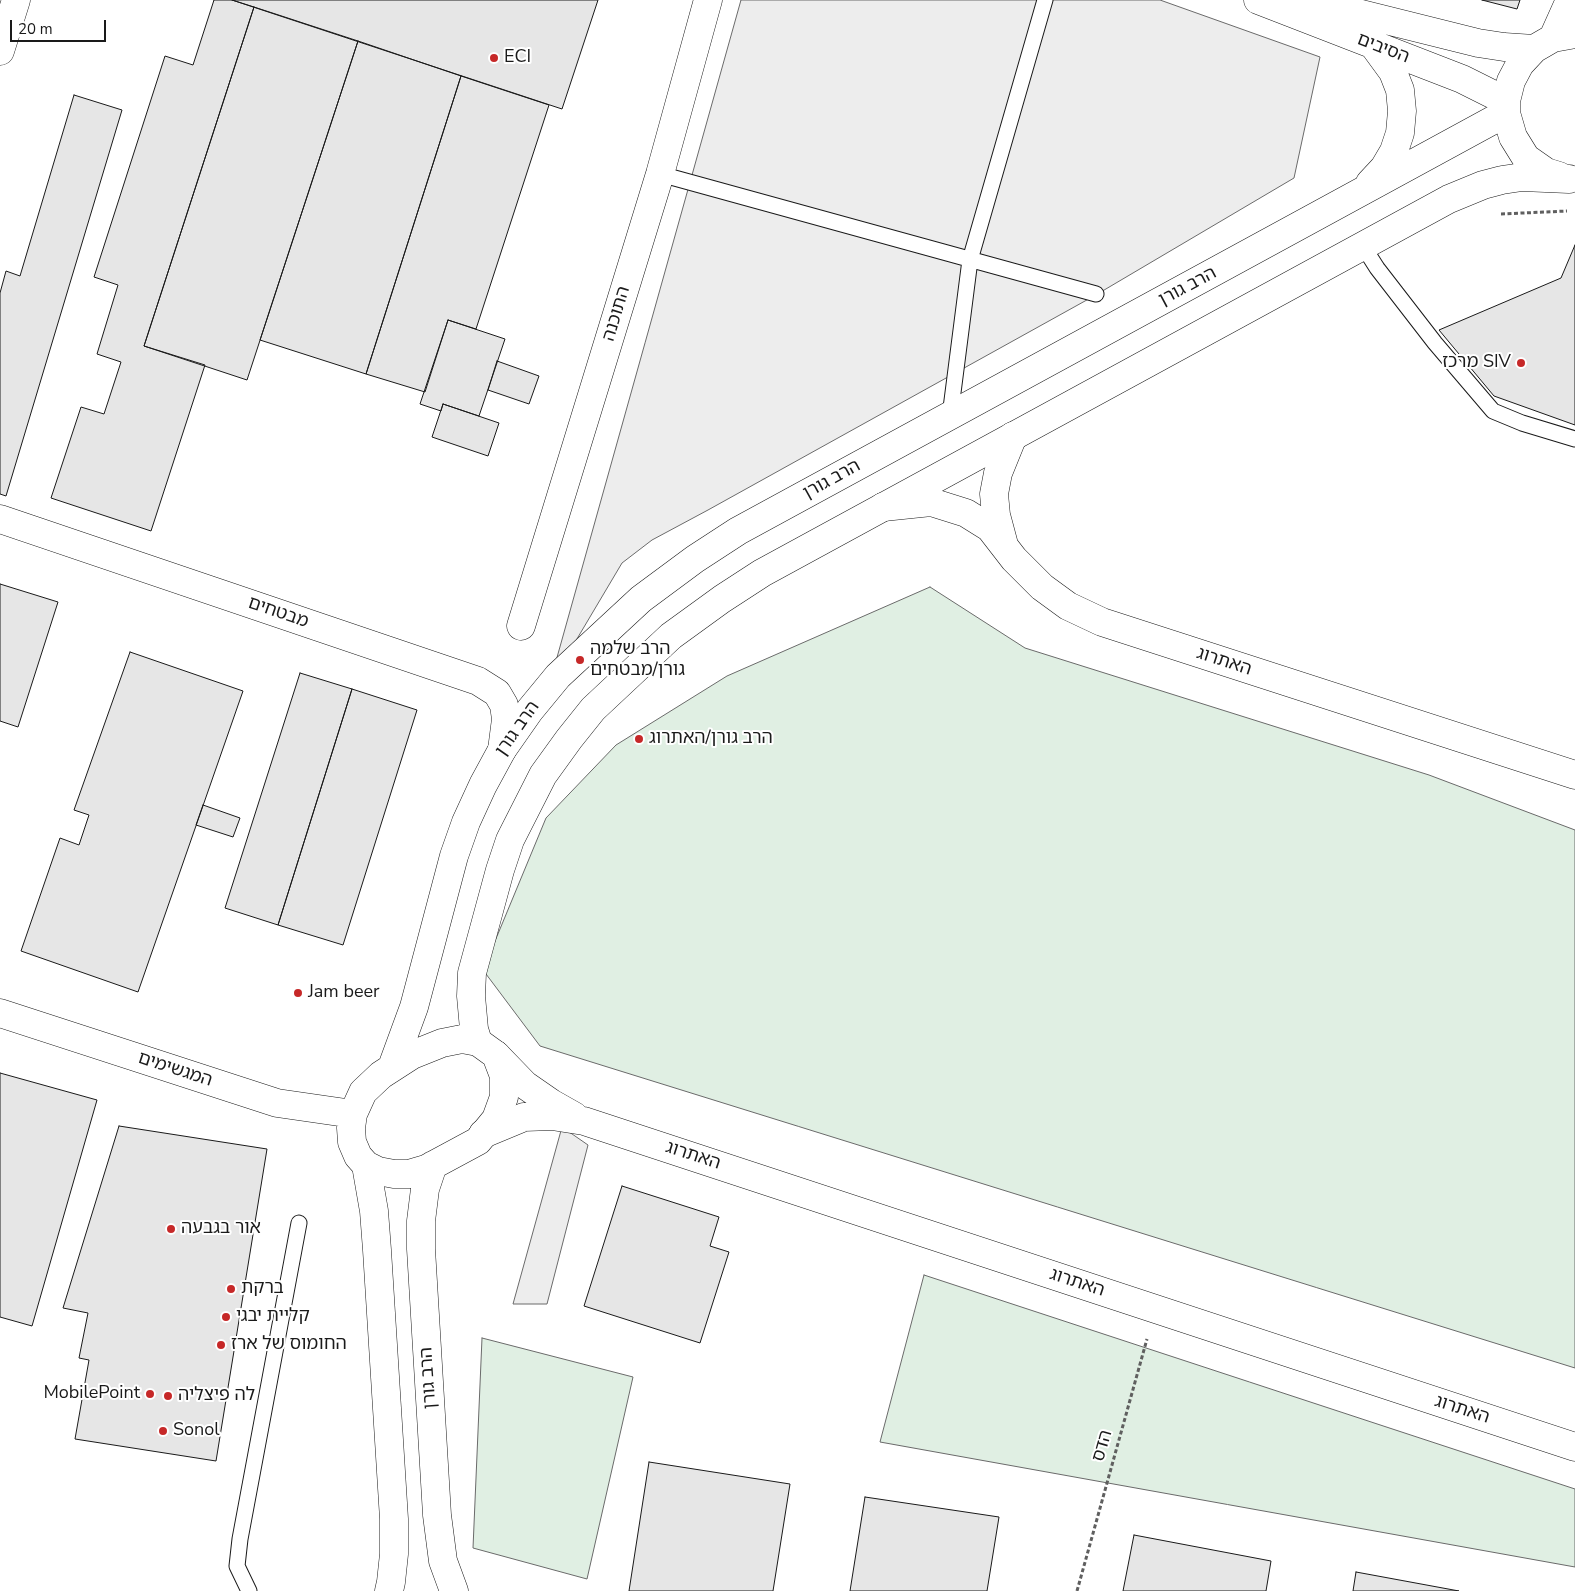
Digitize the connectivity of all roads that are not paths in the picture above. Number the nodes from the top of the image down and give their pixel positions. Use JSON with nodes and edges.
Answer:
{"nodes":[{"id":1,"x":708,"y":0,"type":"edge"},
{"id":2,"x":1045,"y":0,"type":"edge"},
{"id":3,"x":1258,"y":0,"type":"edge"},
{"id":4,"x":1304,"y":0,"type":"edge"},
{"id":5,"x":1570,"y":0,"type":"edge"},
{"id":6,"x":10,"y":6,"type":"edge"},
{"id":7,"x":1554,"y":40,"type":"edge"},
{"id":8,"x":1374,"y":46,"type":"junction"},
{"id":9,"x":0,"y":51,"type":"edge"},
{"id":10,"x":1506,"y":107,"type":"junction"},
{"id":11,"x":660,"y":174,"type":"junction"},
{"id":12,"x":1572,"y":180,"type":"edge"},
{"id":13,"x":1361,"y":193,"type":"junction"},
{"id":14,"x":1363,"y":246,"type":"junction"},
{"id":15,"x":970,"y":260,"type":"junction"},
{"id":16,"x":1096,"y":294,"type":"dead end"},
{"id":17,"x":950,"y":416,"type":"junction"},
{"id":18,"x":1013,"y":436,"type":"junction"},
{"id":19,"x":1575,"y":439,"type":"edge"},
{"id":20,"x":883,"y":507,"type":"junction"},
{"id":21,"x":0,"y":519,"type":"edge"},
{"id":22,"x":1004,"y":546,"type":"junction"},
{"id":23,"x":522,"y":626,"type":"dead end"},
{"id":24,"x":502,"y":750,"type":"junction"},
{"id":25,"x":1575,"y":775,"type":"edge"},
{"id":26,"x":0,"y":1013,"type":"edge"},
{"id":27,"x":487,"y":1049,"type":"junction"},
{"id":28,"x":392,"y":1067,"type":"junction"},
{"id":29,"x":353,"y":1114,"type":"junction"},
{"id":30,"x":580,"y":1119,"type":"junction"},
{"id":31,"x":483,"y":1134,"type":"junction"},
{"id":32,"x":366,"y":1165,"type":"junction"},
{"id":33,"x":434,"y":1165,"type":"junction"},
{"id":34,"x":299,"y":1223,"type":"dead end"},
{"id":35,"x":1575,"y":1447,"type":"edge"},
{"id":36,"x":249,"y":1591,"type":"edge"},
{"id":37,"x":389,"y":1591,"type":"edge"},
{"id":38,"x":454,"y":1591,"type":"edge"}],
"edges":[{"from":1,"to":11,"type":"street","name":"התוכנה"},
{"from":2,"to":15,"type":"lane"},
{"from":3,"to":8,"type":"street","name":"הסיבים"},
{"from":4,"to":7,"type":"street","name":"הסיבים"},
{"from":5,"to":7,"type":"street"},
{"from":6,"to":9,"type":"street"},
{"from":7,"to":10,"type":"street"},
{"from":8,"to":10,"type":"street","name":"הסיבים"},
{"from":8,"to":13,"type":"street"},
{"from":10,"to":12,"type":"street"},
{"from":10,"to":13,"type":"street","name":"הרב גורן"},
{"from":11,"to":15,"type":"lane"},
{"from":11,"to":23,"type":"street","name":"התוכנה"},
{"from":12,"to":14,"type":"street"},
{"from":13,"to":17,"type":"street","name":"הרב גורן"},
{"from":14,"to":18,"type":"street"},
{"from":14,"to":19,"type":"lane"},
{"from":15,"to":16,"type":"lane"},
{"from":15,"to":17,"type":"lane"},
{"from":17,"to":24,"type":"street","name":"הרב גורן"},
{"from":18,"to":20,"type":"street"},
{"from":18,"to":22,"type":"street","name":"האתרוג"},
{"from":20,"to":22,"type":"street"},
{"from":20,"to":27,"type":"street"},
{"from":21,"to":24,"type":"street","name":"מבטחים"},
{"from":22,"to":25,"type":"street","name":"האתרוג"},
{"from":24,"to":28,"type":"street","name":"הרב גורן"},
{"from":26,"to":29,"type":"street","name":"המגשימים"},
{"from":27,"to":28,"type":"street"},
{"from":27,"to":30,"type":"street","name":"האתרוג"},
{"from":27,"to":31,"type":"street"},
{"from":28,"to":29,"type":"street"},
{"from":29,"to":32,"type":"street"},
{"from":30,"to":31,"type":"street","name":"האתרוג"},
{"from":30,"to":35,"type":"street","name":"האתרוג"},
{"from":31,"to":33,"type":"street"},
{"from":32,"to":33,"type":"street"},
{"from":32,"to":37,"type":"street"},
{"from":33,"to":38,"type":"street","name":"הרב גורן"},
{"from":34,"to":36,"type":"lane"}]}
